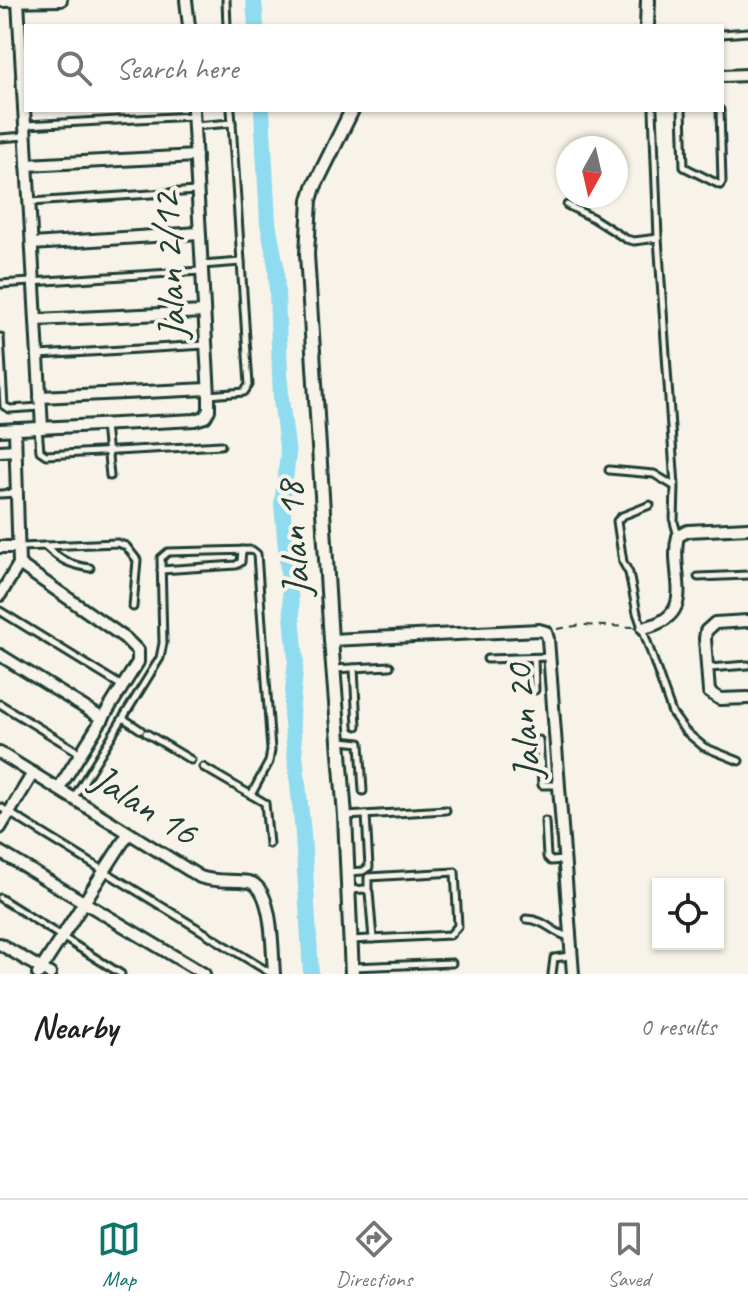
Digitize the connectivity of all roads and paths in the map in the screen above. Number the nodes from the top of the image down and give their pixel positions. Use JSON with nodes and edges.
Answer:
{"nodes":[{"id":1,"x":61,"y":0,"type":"edge"},
{"id":2,"x":186,"y":0,"type":"edge"},
{"id":3,"x":226,"y":0,"type":"edge"},
{"id":4,"x":648,"y":0,"type":"edge"},
{"id":5,"x":0,"y":1,"type":"edge"},
{"id":6,"x":18,"y":1,"type":"edge"},
{"id":7,"x":189,"y":24,"type":"edge"},
{"id":8,"x":227,"y":24,"type":"edge"},
{"id":9,"x":647,"y":24,"type":"edge"},
{"id":10,"x":748,"y":32,"type":"edge"},
{"id":11,"x":724,"y":34,"type":"edge"},
{"id":12,"x":23,"y":46,"type":"edge"},
{"id":13,"x":24,"y":67,"type":"edge"},
{"id":14,"x":748,"y":75,"type":"edge"},
{"id":15,"x":724,"y":76,"type":"edge"},
{"id":16,"x":26,"y":112,"type":"edge"},
{"id":17,"x":231,"y":112,"type":"edge"},
{"id":18,"x":351,"y":112,"type":"edge"},
{"id":19,"x":653,"y":112,"type":"edge"},
{"id":20,"x":682,"y":112,"type":"edge"},
{"id":21,"x":720,"y":112,"type":"edge"},
{"id":22,"x":193,"y":117,"type":"edge"},
{"id":23,"x":232,"y":123,"type":"junction"},
{"id":24,"x":26,"y":131,"type":"junction"},
{"id":25,"x":0,"y":138,"type":"edge"},
{"id":26,"x":196,"y":156,"type":"junction"},
{"id":27,"x":27,"y":165,"type":"junction"},
{"id":28,"x":197,"y":191,"type":"junction"},
{"id":29,"x":29,"y":202,"type":"junction"},
{"id":30,"x":573,"y":208,"type":"edge"},
{"id":31,"x":199,"y":233,"type":"junction"},
{"id":32,"x":658,"y":238,"type":"junction"},
{"id":33,"x":32,"y":244,"type":"junction"},
{"id":34,"x":241,"y":262,"type":"junction"},
{"id":35,"x":202,"y":268,"type":"junction"},
{"id":36,"x":34,"y":281,"type":"junction"},
{"id":37,"x":0,"y":284,"type":"edge"},
{"id":38,"x":204,"y":312,"type":"junction"},
{"id":39,"x":36,"y":320,"type":"junction"},
{"id":40,"x":0,"y":337,"type":"edge"},
{"id":41,"x":206,"y":345,"type":"junction"},
{"id":42,"x":38,"y":355,"type":"junction"},
{"id":43,"x":208,"y":392,"type":"junction"},
{"id":44,"x":40,"y":402,"type":"junction"},
{"id":45,"x":105,"y":424,"type":"junction"},
{"id":46,"x":40,"y":428,"type":"junction"},
{"id":47,"x":15,"y":429,"type":"junction"},
{"id":48,"x":0,"y":430,"type":"edge"},
{"id":49,"x":221,"y":445,"type":"dead end"},
{"id":50,"x":15,"y":450,"type":"junction"},
{"id":51,"x":0,"y":451,"type":"edge"},
{"id":52,"x":108,"y":452,"type":"junction"},
{"id":53,"x":609,"y":470,"type":"dead end"},
{"id":54,"x":110,"y":476,"type":"dead end"},
{"id":55,"x":675,"y":486,"type":"junction"},
{"id":56,"x":17,"y":493,"type":"junction"},
{"id":57,"x":0,"y":494,"type":"edge"},
{"id":58,"x":650,"y":505,"type":"dead end"},
{"id":59,"x":748,"y":528,"type":"edge"},
{"id":60,"x":678,"y":536,"type":"junction"},
{"id":61,"x":45,"y":545,"type":"junction"},
{"id":62,"x":0,"y":547,"type":"edge"},
{"id":63,"x":19,"y":547,"type":"junction"},
{"id":64,"x":242,"y":550,"type":"junction"},
{"id":65,"x":19,"y":564,"type":"junction"},
{"id":66,"x":90,"y":568,"type":"dead end"},
{"id":67,"x":161,"y":570,"type":"junction"},
{"id":68,"x":748,"y":575,"type":"edge"},
{"id":69,"x":698,"y":577,"type":"dead end"},
{"id":70,"x":0,"y":595,"type":"edge"},
{"id":71,"x":133,"y":607,"type":"dead end"},
{"id":72,"x":0,"y":611,"type":"edge"},
{"id":73,"x":748,"y":621,"type":"edge"},
{"id":74,"x":643,"y":628,"type":"junction"},
{"id":75,"x":546,"y":632,"type":"junction"},
{"id":76,"x":331,"y":640,"type":"junction"},
{"id":77,"x":0,"y":655,"type":"edge"},
{"id":78,"x":550,"y":656,"type":"junction"},
{"id":79,"x":534,"y":658,"type":"junction"},
{"id":80,"x":487,"y":659,"type":"dead end"},
{"id":81,"x":748,"y":665,"type":"edge"},
{"id":82,"x":390,"y":666,"type":"dead end"},
{"id":83,"x":354,"y":668,"type":"junction"},
{"id":84,"x":707,"y":668,"type":"junction"},
{"id":85,"x":333,"y":669,"type":"junction"},
{"id":86,"x":123,"y":686,"type":"junction"},
{"id":87,"x":535,"y":690,"type":"dead end"},
{"id":88,"x":748,"y":698,"type":"edge"},
{"id":89,"x":0,"y":704,"type":"edge"},
{"id":90,"x":123,"y":718,"type":"junction"},
{"id":91,"x":103,"y":719,"type":"junction"},
{"id":92,"x":357,"y":726,"type":"dead end"},
{"id":93,"x":539,"y":740,"type":"dead end"},
{"id":94,"x":340,"y":741,"type":"junction"},
{"id":95,"x":0,"y":753,"type":"edge"},
{"id":96,"x":80,"y":753,"type":"junction"},
{"id":97,"x":191,"y":760,"type":"dead end"},
{"id":98,"x":739,"y":761,"type":"dead end"},
{"id":99,"x":203,"y":767,"type":"dead end"},
{"id":100,"x":33,"y":773,"type":"junction"},
{"id":101,"x":560,"y":785,"type":"junction"},
{"id":102,"x":59,"y":788,"type":"junction"},
{"id":103,"x":363,"y":791,"type":"dead end"},
{"id":104,"x":251,"y":795,"type":"junction"},
{"id":105,"x":73,"y":798,"type":"junction"},
{"id":106,"x":5,"y":810,"type":"edge"},
{"id":107,"x":446,"y":810,"type":"dead end"},
{"id":108,"x":366,"y":815,"type":"junction"},
{"id":109,"x":345,"y":816,"type":"junction"},
{"id":110,"x":545,"y":821,"type":"dead end"},
{"id":111,"x":0,"y":828,"type":"edge"},
{"id":112,"x":128,"y":834,"type":"junction"},
{"id":113,"x":269,"y":844,"type":"dead end"},
{"id":114,"x":0,"y":852,"type":"edge"},
{"id":115,"x":565,"y":860,"type":"junction"},
{"id":116,"x":104,"y":871,"type":"junction"},
{"id":117,"x":347,"y":872,"type":"junction"},
{"id":118,"x":348,"y":890,"type":"junction"},
{"id":119,"x":368,"y":890,"type":"junction"},
{"id":120,"x":0,"y":898,"type":"edge"},
{"id":121,"x":84,"y":903,"type":"junction"},
{"id":122,"x":526,"y":919,"type":"dead end"},
{"id":123,"x":62,"y":937,"type":"junction"},
{"id":124,"x":570,"y":937,"type":"junction"},
{"id":125,"x":373,"y":939,"type":"junction"},
{"id":126,"x":351,"y":940,"type":"junction"},
{"id":127,"x":0,"y":944,"type":"edge"},
{"id":128,"x":571,"y":956,"type":"junction"},
{"id":129,"x":452,"y":963,"type":"dead end"},
{"id":130,"x":376,"y":966,"type":"junction"},
{"id":131,"x":352,"y":970,"type":"edge"},
{"id":132,"x":43,"y":972,"type":"edge"},
{"id":133,"x":197,"y":972,"type":"edge"},
{"id":134,"x":121,"y":974,"type":"edge"},
{"id":135,"x":273,"y":974,"type":"edge"},
{"id":136,"x":377,"y":974,"type":"edge"},
{"id":137,"x":552,"y":974,"type":"edge"},
{"id":138,"x":573,"y":974,"type":"edge"}],
"edges":[{"from":1,"to":6,"type":"street"},
{"from":2,"to":7,"type":"street"},
{"from":3,"to":8,"type":"lane"},
{"from":4,"to":9,"type":"street"},
{"from":5,"to":6,"type":"street"},
{"from":6,"to":12,"type":"street"},
{"from":10,"to":11,"type":"lane"},
{"from":12,"to":13,"type":"street"},
{"from":14,"to":15,"type":"street"},
{"from":16,"to":24,"type":"street"},
{"from":17,"to":23,"type":"lane"},
{"from":18,"to":76,"type":"street","name":"Jalan 18"},
{"from":19,"to":32,"type":"lane"},
{"from":20,"to":21,"type":"lane"},
{"from":22,"to":23,"type":"lane"},
{"from":22,"to":24,"type":"lane"},
{"from":22,"to":26,"type":"street","name":"Jalan 2/12"},
{"from":23,"to":34,"type":"lane"},
{"from":24,"to":25,"type":"lane"},
{"from":24,"to":27,"type":"street"},
{"from":26,"to":27,"type":"street"},
{"from":26,"to":28,"type":"street","name":"Jalan 2/12"},
{"from":27,"to":29,"type":"street"},
{"from":28,"to":29,"type":"lane"},
{"from":28,"to":31,"type":"street","name":"Jalan 2/12"},
{"from":29,"to":33,"type":"street"},
{"from":30,"to":32,"type":"lane"},
{"from":31,"to":33,"type":"street"},
{"from":31,"to":35,"type":"street","name":"Jalan 2/12"},
{"from":32,"to":55,"type":"lane"},
{"from":33,"to":36,"type":"street"},
{"from":34,"to":35,"type":"lane"},
{"from":34,"to":43,"type":"lane"},
{"from":35,"to":36,"type":"lane"},
{"from":35,"to":38,"type":"street","name":"Jalan 2/12"},
{"from":36,"to":37,"type":"lane"},
{"from":36,"to":39,"type":"street"},
{"from":38,"to":39,"type":"street"},
{"from":38,"to":41,"type":"street","name":"Jalan 2/12"},
{"from":39,"to":42,"type":"street"},
{"from":40,"to":44,"type":"lane"},
{"from":41,"to":42,"type":"lane"},
{"from":41,"to":43,"type":"street","name":"Jalan 2/12"},
{"from":42,"to":44,"type":"street"},
{"from":43,"to":44,"type":"street"},
{"from":43,"to":45,"type":"street","name":"Jalan 2/12"},
{"from":44,"to":46,"type":"street"},
{"from":45,"to":46,"type":"street"},
{"from":45,"to":52,"type":"lane"},
{"from":46,"to":47,"type":"street"},
{"from":46,"to":52,"type":"lane"},
{"from":47,"to":48,"type":"street"},
{"from":47,"to":50,"type":"street"},
{"from":49,"to":52,"type":"lane"},
{"from":50,"to":51,"type":"street"},
{"from":50,"to":56,"type":"street"},
{"from":52,"to":54,"type":"lane"},
{"from":53,"to":55,"type":"lane"},
{"from":55,"to":60,"type":"lane"},
{"from":56,"to":57,"type":"lane"},
{"from":56,"to":63,"type":"street"},
{"from":58,"to":74,"type":"lane"},
{"from":59,"to":60,"type":"street"},
{"from":60,"to":74,"type":"street"},
{"from":61,"to":63,"type":"lane"},
{"from":61,"to":66,"type":"lane"},
{"from":61,"to":71,"type":"lane"},
{"from":62,"to":63,"type":"street"},
{"from":63,"to":65,"type":"street"},
{"from":64,"to":67,"type":"lane"},
{"from":64,"to":67,"type":"lane"},
{"from":64,"to":104,"type":"lane"},
{"from":65,"to":70,"type":"street"},
{"from":65,"to":86,"type":"street"},
{"from":67,"to":90,"type":"lane"},
{"from":68,"to":69,"type":"lane"},
{"from":72,"to":86,"type":"lane"},
{"from":73,"to":84,"type":"street"},
{"from":74,"to":75,"type":"path"},
{"from":74,"to":98,"type":"lane"},
{"from":75,"to":76,"type":"street","name":"Jalan 20"},
{"from":75,"to":78,"type":"street","name":"Jalan 20"},
{"from":76,"to":85,"type":"street","name":"Jalan 18"},
{"from":77,"to":91,"type":"street"},
{"from":78,"to":79,"type":"lane"},
{"from":78,"to":101,"type":"street","name":"Jalan 20"},
{"from":79,"to":80,"type":"lane"},
{"from":79,"to":87,"type":"lane"},
{"from":81,"to":84,"type":"lane"},
{"from":82,"to":83,"type":"lane"},
{"from":83,"to":85,"type":"lane"},
{"from":83,"to":92,"type":"lane"},
{"from":84,"to":88,"type":"street"},
{"from":85,"to":94,"type":"street","name":"Jalan 18"},
{"from":86,"to":91,"type":"street"},
{"from":89,"to":96,"type":"lane"},
{"from":90,"to":97,"type":"lane"},
{"from":90,"to":105,"type":"lane"},
{"from":91,"to":96,"type":"street"},
{"from":93,"to":101,"type":"lane"},
{"from":94,"to":103,"type":"lane"},
{"from":94,"to":109,"type":"street","name":"Jalan 18"},
{"from":95,"to":100,"type":"street","name":"Jalan 16"},
{"from":96,"to":102,"type":"street"},
{"from":99,"to":104,"type":"lane"},
{"from":100,"to":102,"type":"street","name":"Jalan 16"},
{"from":100,"to":106,"type":"street"},
{"from":101,"to":115,"type":"street","name":"Jalan 20"},
{"from":102,"to":105,"type":"street","name":"Jalan 16"},
{"from":104,"to":113,"type":"lane"},
{"from":105,"to":112,"type":"street","name":"Jalan 16"},
{"from":106,"to":111,"type":"street"},
{"from":106,"to":116,"type":"lane"},
{"from":107,"to":108,"type":"lane"},
{"from":108,"to":109,"type":"lane"},
{"from":108,"to":117,"type":"lane"},
{"from":109,"to":117,"type":"street","name":"Jalan 18"},
{"from":110,"to":115,"type":"lane"},
{"from":112,"to":116,"type":"street"},
{"from":112,"to":135,"type":"street","name":"Jalan 16"},
{"from":114,"to":121,"type":"street"},
{"from":115,"to":124,"type":"street","name":"Jalan 20"},
{"from":116,"to":121,"type":"street"},
{"from":116,"to":135,"type":"lane"},
{"from":117,"to":118,"type":"street","name":"Jalan 18"},
{"from":118,"to":119,"type":"lane"},
{"from":118,"to":126,"type":"street","name":"Jalan 18"},
{"from":119,"to":125,"type":"lane"},
{"from":119,"to":125,"type":"lane"},
{"from":120,"to":123,"type":"lane"},
{"from":121,"to":123,"type":"street"},
{"from":121,"to":133,"type":"street"},
{"from":122,"to":124,"type":"lane"},
{"from":123,"to":132,"type":"street"},
{"from":123,"to":134,"type":"lane"},
{"from":124,"to":128,"type":"street","name":"Jalan 20"},
{"from":125,"to":126,"type":"lane"},
{"from":126,"to":131,"type":"street","name":"Jalan 18"},
{"from":127,"to":132,"type":"street"},
{"from":128,"to":137,"type":"lane"},
{"from":128,"to":138,"type":"street","name":"Jalan 20"},
{"from":129,"to":130,"type":"lane"},
{"from":130,"to":131,"type":"lane"},
{"from":130,"to":136,"type":"lane"}]}
